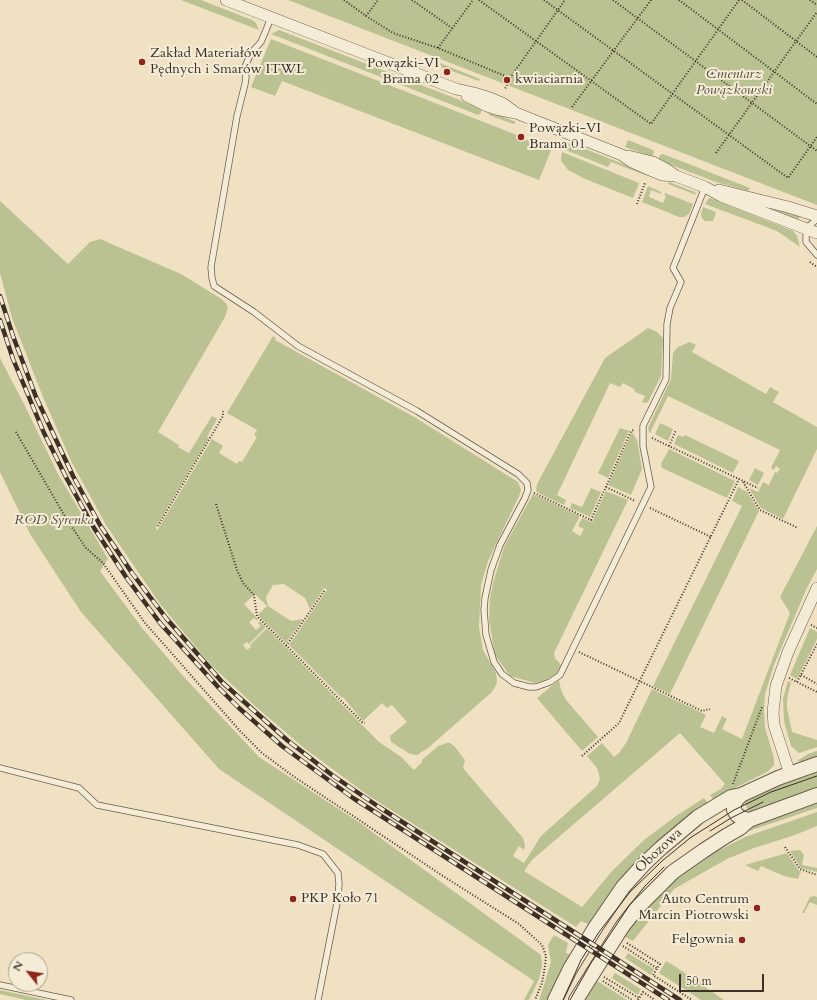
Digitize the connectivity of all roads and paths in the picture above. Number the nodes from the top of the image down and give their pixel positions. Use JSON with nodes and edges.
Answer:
{"nodes":[{"id":1,"x":226,"y":0,"type":"edge"},
{"id":2,"x":344,"y":0,"type":"edge"},
{"id":3,"x":378,"y":0,"type":"edge"},
{"id":4,"x":412,"y":0,"type":"edge"},
{"id":5,"x":473,"y":0,"type":"edge"},
{"id":6,"x":479,"y":0,"type":"edge"},
{"id":7,"x":544,"y":0,"type":"edge"},
{"id":8,"x":565,"y":0,"type":"edge"},
{"id":9,"x":613,"y":0,"type":"edge"},
{"id":10,"x":651,"y":0,"type":"edge"},
{"id":11,"x":679,"y":0,"type":"edge"},
{"id":12,"x":740,"y":0,"type":"edge"},
{"id":13,"x":810,"y":0,"type":"edge"},
{"id":14,"x":817,"y":5,"type":"edge"},
{"id":15,"x":558,"y":10,"type":"junction"},
{"id":16,"x":817,"y":12,"type":"edge"},
{"id":17,"x":366,"y":16,"type":"junction"},
{"id":18,"x":272,"y":18,"type":"junction"},
{"id":19,"x":638,"y":18,"type":"junction"},
{"id":20,"x":452,"y":28,"type":"junction"},
{"id":21,"x":718,"y":29,"type":"junction"},
{"id":22,"x":536,"y":41,"type":"junction"},
{"id":23,"x":796,"y":41,"type":"junction"},
{"id":24,"x":438,"y":48,"type":"junction"},
{"id":25,"x":614,"y":50,"type":"junction"},
{"id":26,"x":817,"y":57,"type":"edge"},
{"id":27,"x":695,"y":60,"type":"junction"},
{"id":28,"x":775,"y":72,"type":"junction"},
{"id":29,"x":510,"y":78,"type":"junction"},
{"id":30,"x":592,"y":82,"type":"junction"},
{"id":31,"x":505,"y":89,"type":"dead end"},
{"id":32,"x":672,"y":94,"type":"junction"},
{"id":33,"x":752,"y":103,"type":"junction"},
{"id":34,"x":817,"y":104,"type":"edge"},
{"id":35,"x":572,"y":107,"type":"dead end"},
{"id":36,"x":729,"y":135,"type":"junction"},
{"id":37,"x":817,"y":137,"type":"edge"},
{"id":38,"x":810,"y":146,"type":"junction"},
{"id":39,"x":817,"y":151,"type":"edge"},
{"id":40,"x":716,"y":153,"type":"dead end"},
{"id":41,"x":645,"y":183,"type":"dead end"},
{"id":42,"x":706,"y":187,"type":"junction"},
{"id":43,"x":637,"y":204,"type":"dead end"},
{"id":44,"x":817,"y":218,"type":"edge"},
{"id":45,"x":812,"y":231,"type":"edge"},
{"id":46,"x":817,"y":254,"type":"edge"},
{"id":47,"x":810,"y":261,"type":"dead end"},
{"id":48,"x":817,"y":267,"type":"edge"},
{"id":49,"x":223,"y":411,"type":"dead end"},
{"id":50,"x":643,"y":426,"type":"junction"},
{"id":51,"x":676,"y":430,"type":"dead end"},
{"id":52,"x":16,"y":432,"type":"dead end"},
{"id":53,"x":643,"y":436,"type":"junction"},
{"id":54,"x":669,"y":446,"type":"junction"},
{"id":55,"x":739,"y":479,"type":"junction"},
{"id":56,"x":743,"y":481,"type":"junction"},
{"id":57,"x":606,"y":487,"type":"junction"},
{"id":58,"x":758,"y":488,"type":"dead end"},
{"id":59,"x":528,"y":490,"type":"junction"},
{"id":60,"x":216,"y":504,"type":"dead end"},
{"id":61,"x":643,"y":504,"type":"junction"},
{"id":62,"x":158,"y":526,"type":"dead end"},
{"id":63,"x":798,"y":528,"type":"dead end"},
{"id":64,"x":711,"y":537,"type":"junction"},
{"id":65,"x":817,"y":588,"type":"edge"},
{"id":66,"x":325,"y":590,"type":"dead end"},
{"id":67,"x":810,"y":625,"type":"dead end"},
{"id":68,"x":817,"y":628,"type":"edge"},
{"id":69,"x":817,"y":644,"type":"edge"},
{"id":70,"x":286,"y":646,"type":"junction"},
{"id":71,"x":573,"y":649,"type":"junction"},
{"id":72,"x":801,"y":675,"type":"junction"},
{"id":73,"x":787,"y":677,"type":"dead end"},
{"id":74,"x":640,"y":681,"type":"junction"},
{"id":75,"x":797,"y":682,"type":"junction"},
{"id":76,"x":817,"y":684,"type":"edge"},
{"id":77,"x":817,"y":692,"type":"edge"},
{"id":78,"x":764,"y":700,"type":"dead end"},
{"id":79,"x":710,"y":709,"type":"dead end"},
{"id":80,"x":365,"y":723,"type":"dead end"},
{"id":81,"x":582,"y":756,"type":"dead end"},
{"id":82,"x":817,"y":764,"type":"edge"},
{"id":83,"x":0,"y":768,"type":"edge"},
{"id":84,"x":790,"y":774,"type":"junction"},
{"id":85,"x":737,"y":790,"type":"junction"},
{"id":86,"x":817,"y":795,"type":"edge"},
{"id":87,"x":749,"y":820,"type":"junction"},
{"id":88,"x":785,"y":847,"type":"dead end"},
{"id":89,"x":817,"y":875,"type":"edge"},
{"id":90,"x":623,"y":946,"type":"dead end"},
{"id":91,"x":632,"y":946,"type":"dead end"},
{"id":92,"x":658,"y":969,"type":"junction"},
{"id":93,"x":603,"y":976,"type":"dead end"},
{"id":94,"x":607,"y":984,"type":"dead end"},
{"id":95,"x":0,"y":985,"type":"edge"},
{"id":96,"x":638,"y":999,"type":"edge"},
{"id":97,"x":71,"y":1000,"type":"edge"},
{"id":98,"x":318,"y":1000,"type":"edge"},
{"id":99,"x":535,"y":1000,"type":"edge"},
{"id":100,"x":555,"y":1000,"type":"edge"},
{"id":101,"x":576,"y":1000,"type":"edge"},
{"id":102,"x":632,"y":1000,"type":"edge"},
{"id":103,"x":655,"y":1000,"type":"edge"},
{"id":104,"x":692,"y":1000,"type":"edge"}],
"edges":[{"from":1,"to":18,"type":"street"},
{"from":2,"to":17,"type":"path"},
{"from":3,"to":17,"type":"path"},
{"from":4,"to":20,"type":"path"},
{"from":5,"to":20,"type":"path"},
{"from":6,"to":22,"type":"path"},
{"from":7,"to":15,"type":"path"},
{"from":8,"to":15,"type":"path"},
{"from":9,"to":19,"type":"path"},
{"from":10,"to":19,"type":"path"},
{"from":11,"to":21,"type":"path"},
{"from":12,"to":21,"type":"path"},
{"from":12,"to":23,"type":"path"},
{"from":13,"to":14,"type":"path"},
{"from":15,"to":22,"type":"path"},
{"from":15,"to":25,"type":"path"},
{"from":16,"to":23,"type":"path"},
{"from":17,"to":24,"type":"path"},
{"from":18,"to":42,"type":"street"},
{"from":18,"to":59,"type":"lane"},
{"from":19,"to":25,"type":"path"},
{"from":19,"to":27,"type":"path"},
{"from":20,"to":24,"type":"path"},
{"from":21,"to":27,"type":"path"},
{"from":21,"to":28,"type":"path"},
{"from":22,"to":29,"type":"path"},
{"from":22,"to":30,"type":"path"},
{"from":23,"to":26,"type":"path"},
{"from":23,"to":28,"type":"path"},
{"from":24,"to":29,"type":"path"},
{"from":25,"to":30,"type":"path"},
{"from":25,"to":32,"type":"path"},
{"from":27,"to":32,"type":"path"},
{"from":27,"to":33,"type":"path"},
{"from":28,"to":33,"type":"path"},
{"from":28,"to":34,"type":"path"},
{"from":29,"to":31,"type":"path"},
{"from":30,"to":32,"type":"path"},
{"from":30,"to":35,"type":"path"},
{"from":32,"to":36,"type":"path"},
{"from":33,"to":36,"type":"path"},
{"from":33,"to":38,"type":"path"},
{"from":36,"to":38,"type":"path"},
{"from":36,"to":40,"type":"path"},
{"from":37,"to":38,"type":"path"},
{"from":38,"to":39,"type":"path"},
{"from":41,"to":43,"type":"path"},
{"from":42,"to":44,"type":"street"},
{"from":42,"to":45,"type":"street"},
{"from":42,"to":50,"type":"lane"},
{"from":44,"to":45,"type":"lane"},
{"from":45,"to":46,"type":"lane"},
{"from":47,"to":48,"type":"path"},
{"from":49,"to":62,"type":"path"},
{"from":50,"to":53,"type":"lane"},
{"from":50,"to":57,"type":"path"},
{"from":51,"to":54,"type":"path"},
{"from":52,"to":99,"type":"path"},
{"from":53,"to":54,"type":"path"},
{"from":53,"to":61,"type":"lane"},
{"from":54,"to":55,"type":"path"},
{"from":55,"to":56,"type":"path"},
{"from":55,"to":64,"type":"path"},
{"from":56,"to":58,"type":"path"},
{"from":56,"to":63,"type":"path"},
{"from":57,"to":59,"type":"path"},
{"from":57,"to":61,"type":"path"},
{"from":59,"to":71,"type":"lane"},
{"from":60,"to":70,"type":"path"},
{"from":61,"to":64,"type":"path"},
{"from":61,"to":71,"type":"lane"},
{"from":64,"to":74,"type":"path"},
{"from":65,"to":84,"type":"street"},
{"from":66,"to":70,"type":"path"},
{"from":67,"to":68,"type":"path"},
{"from":69,"to":72,"type":"path"},
{"from":70,"to":80,"type":"path"},
{"from":71,"to":74,"type":"path"},
{"from":72,"to":75,"type":"path"},
{"from":72,"to":76,"type":"path"},
{"from":73,"to":75,"type":"path"},
{"from":74,"to":79,"type":"path"},
{"from":74,"to":81,"type":"path"},
{"from":75,"to":77,"type":"path"},
{"from":78,"to":85,"type":"path"},
{"from":82,"to":84,"type":"street","name":"Obozowa"},
{"from":83,"to":98,"type":"lane"},
{"from":84,"to":85,"type":"street","name":"Obozowa"},
{"from":85,"to":87,"type":"street"},
{"from":85,"to":100,"type":"street","name":"Obozowa"},
{"from":86,"to":87,"type":"street","name":"Obozowa"},
{"from":87,"to":101,"type":"street","name":"Obozowa"},
{"from":88,"to":89,"type":"path"},
{"from":90,"to":92,"type":"path"},
{"from":91,"to":92,"type":"path"},
{"from":92,"to":104,"type":"path"},
{"from":93,"to":96,"type":"path"},
{"from":94,"to":102,"type":"path"},
{"from":95,"to":97,"type":"lane"},
{"from":96,"to":103,"type":"path"}]}
